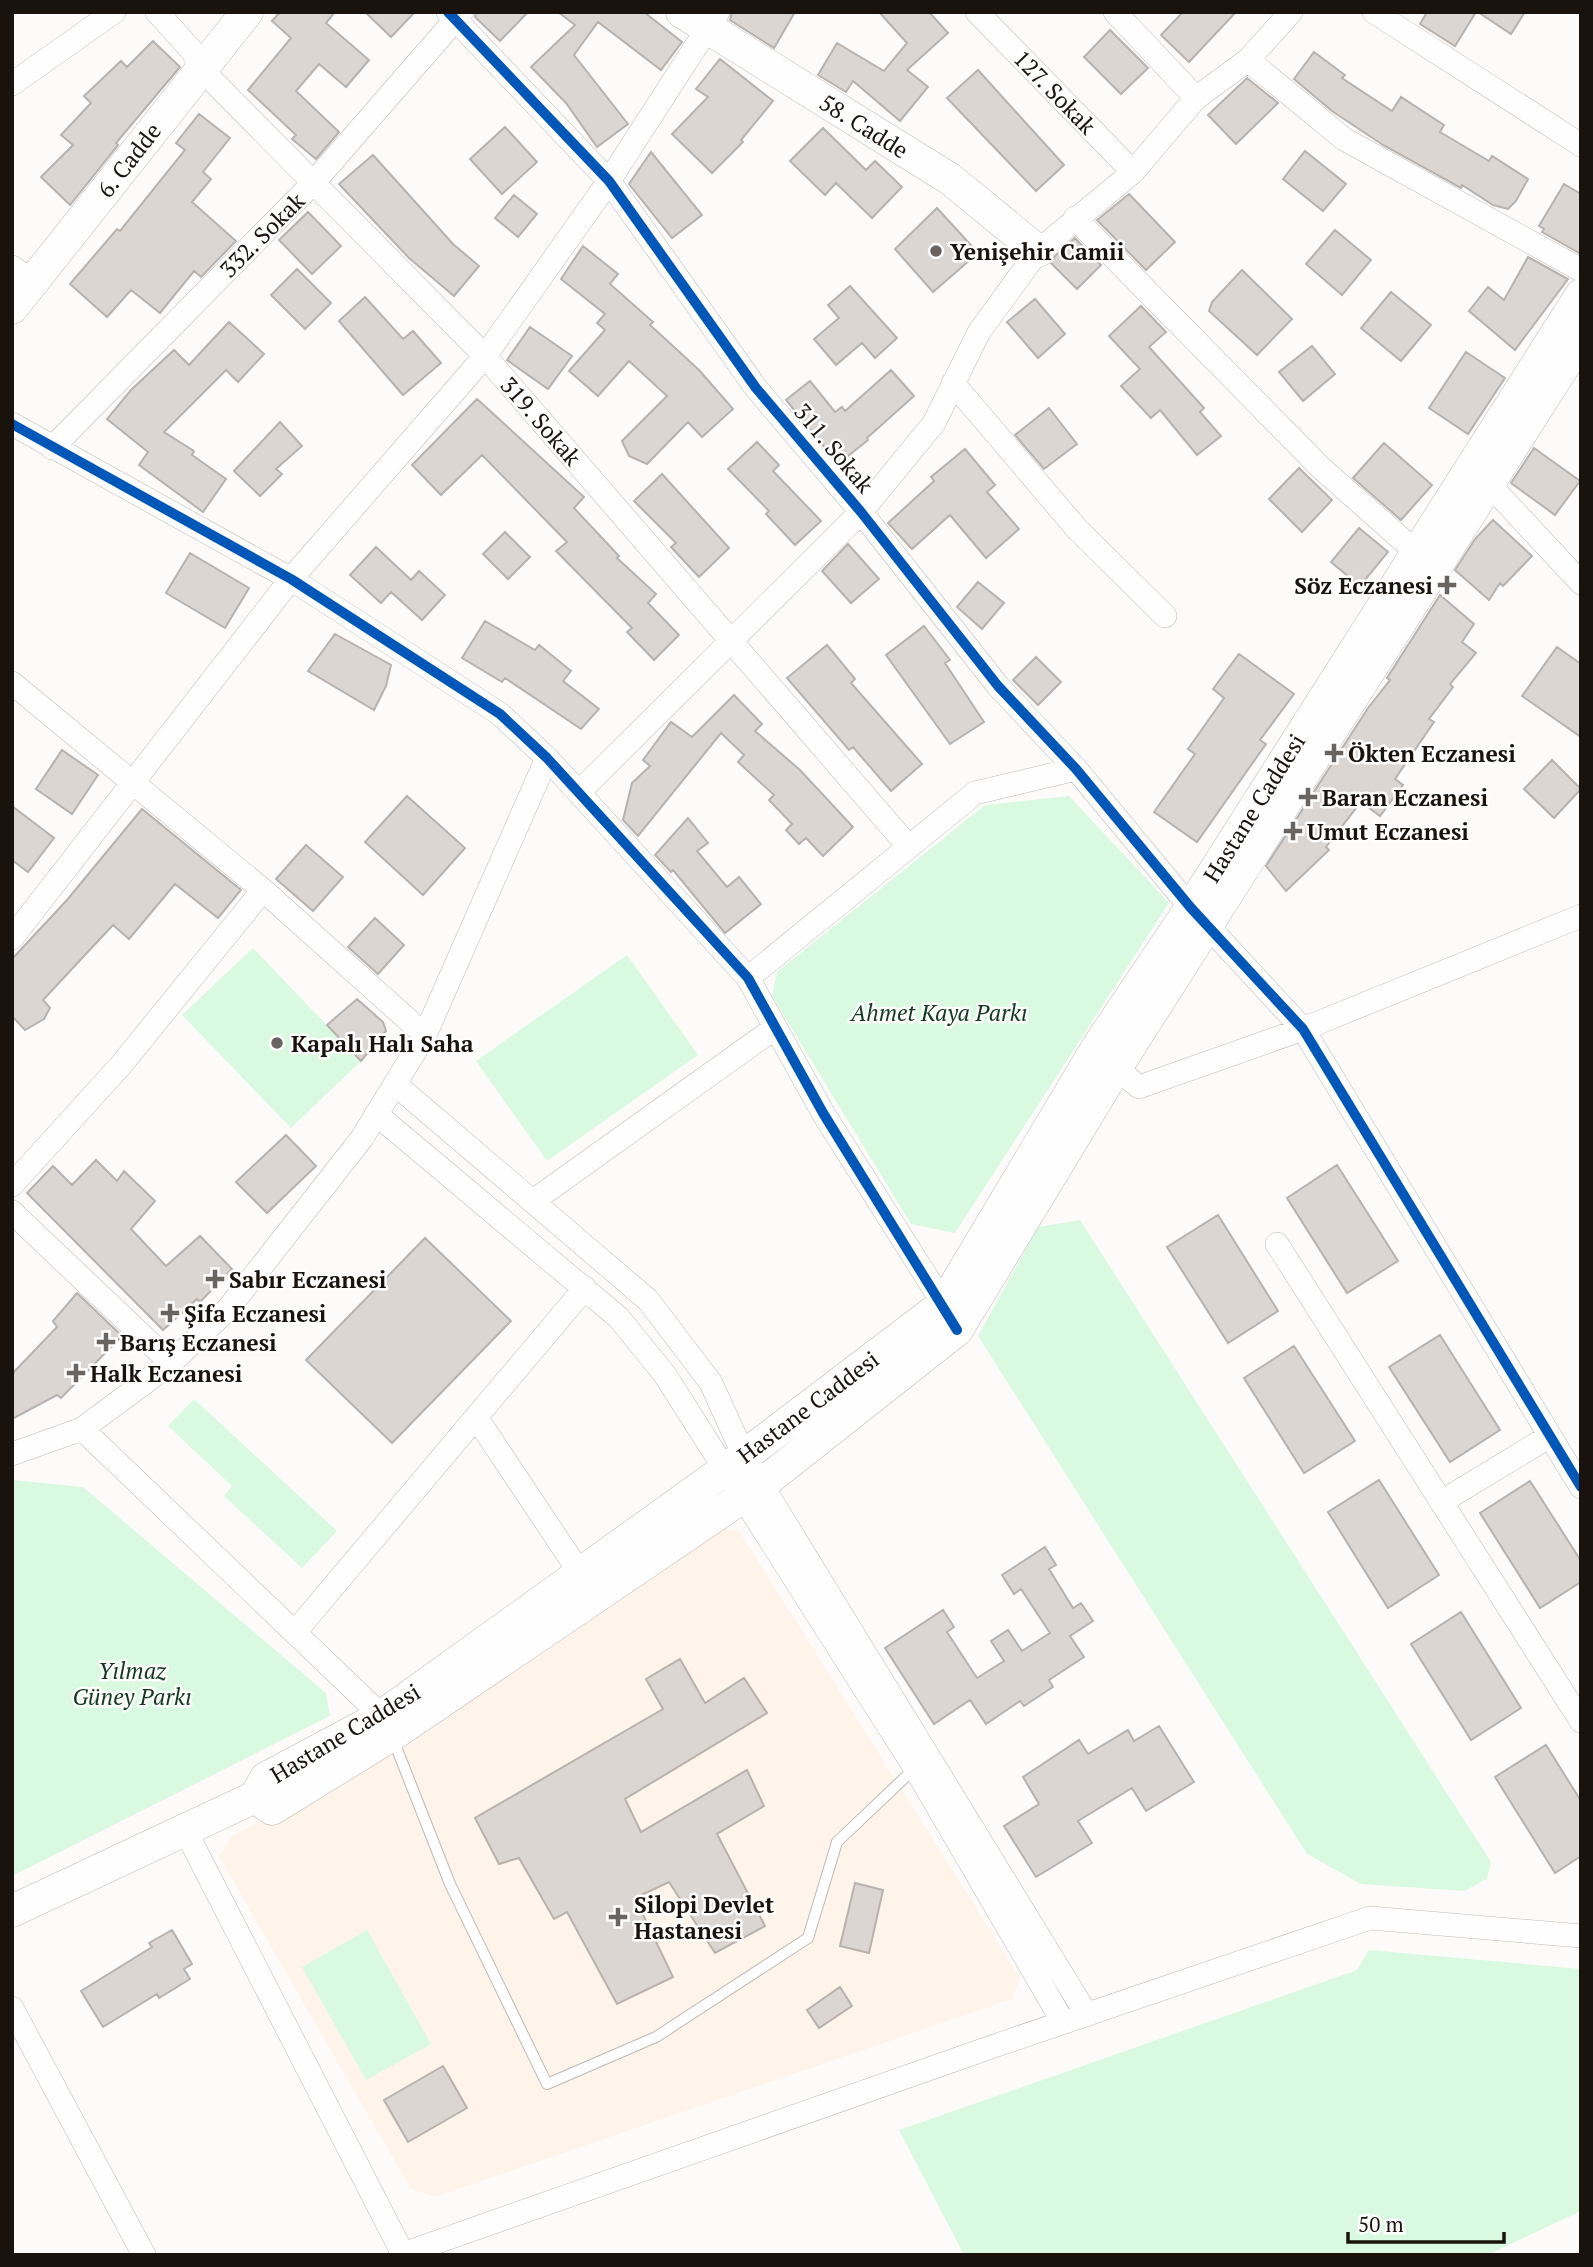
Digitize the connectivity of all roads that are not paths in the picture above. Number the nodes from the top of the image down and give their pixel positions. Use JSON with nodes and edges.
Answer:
{"nodes":[{"id":1,"x":114,"y":12,"type":"edge"},
{"id":2,"x":157,"y":12,"type":"edge"},
{"id":3,"x":247,"y":12,"type":"edge"},
{"id":4,"x":977,"y":12,"type":"edge"},
{"id":5,"x":1115,"y":12,"type":"edge"},
{"id":6,"x":1291,"y":12,"type":"edge"},
{"id":7,"x":1374,"y":12,"type":"edge"},
{"id":8,"x":455,"y":14,"type":"edge"},
{"id":9,"x":702,"y":18,"type":"edge"},
{"id":10,"x":1248,"y":61,"type":"junction"},
{"id":11,"x":201,"y":69,"type":"junction"},
{"id":12,"x":12,"y":84,"type":"edge"},
{"id":13,"x":1196,"y":98,"type":"junction"},
{"id":14,"x":1581,"y":145,"type":"edge"},
{"id":15,"x":1133,"y":172,"type":"junction"},
{"id":16,"x":315,"y":181,"type":"junction"},
{"id":17,"x":609,"y":181,"type":"junction"},
{"id":18,"x":1075,"y":218,"type":"junction"},
{"id":19,"x":1038,"y":251,"type":"junction"},
{"id":20,"x":1581,"y":270,"type":"edge"},
{"id":21,"x":23,"y":274,"type":"edge"},
{"id":22,"x":1581,"y":295,"type":"edge"},
{"id":23,"x":12,"y":308,"type":"edge"},
{"id":24,"x":1581,"y":339,"type":"edge"},
{"id":25,"x":485,"y":356,"type":"junction"},
{"id":26,"x":953,"y":383,"type":"junction"},
{"id":27,"x":12,"y":424,"type":"edge"},
{"id":28,"x":52,"y":448,"type":"junction"},
{"id":29,"x":1489,"y":484,"type":"junction"},
{"id":30,"x":861,"y":512,"type":"junction"},
{"id":31,"x":1416,"y":552,"type":"junction"},
{"id":32,"x":291,"y":579,"type":"junction"},
{"id":33,"x":1581,"y":583,"type":"edge"},
{"id":34,"x":1166,"y":616,"type":"dead end"},
{"id":35,"x":733,"y":642,"type":"junction"},
{"id":36,"x":12,"y":683,"type":"edge"},
{"id":37,"x":547,"y":758,"type":"junction"},
{"id":38,"x":1076,"y":769,"type":"junction"},
{"id":39,"x":134,"y":784,"type":"junction"},
{"id":40,"x":579,"y":792,"type":"junction"},
{"id":41,"x":909,"y":847,"type":"junction"},
{"id":42,"x":263,"y":890,"type":"junction"},
{"id":43,"x":1581,"y":916,"type":"edge"},
{"id":44,"x":1200,"y":917,"type":"junction"},
{"id":45,"x":12,"y":938,"type":"edge"},
{"id":46,"x":748,"y":978,"type":"junction"},
{"id":47,"x":775,"y":1028,"type":"junction"},
{"id":48,"x":1303,"y":1029,"type":"junction"},
{"id":49,"x":425,"y":1035,"type":"junction"},
{"id":50,"x":1108,"y":1056,"type":"junction"},
{"id":51,"x":395,"y":1084,"type":"junction"},
{"id":52,"x":376,"y":1114,"type":"junction"},
{"id":53,"x":12,"y":1185,"type":"edge"},
{"id":54,"x":533,"y":1201,"type":"junction"},
{"id":55,"x":12,"y":1212,"type":"edge"},
{"id":56,"x":1277,"y":1244,"type":"dead end"},
{"id":57,"x":585,"y":1288,"type":"junction"},
{"id":58,"x":951,"y":1317,"type":"junction"},
{"id":59,"x":171,"y":1363,"type":"junction"},
{"id":60,"x":476,"y":1417,"type":"junction"},
{"id":61,"x":82,"y":1429,"type":"junction"},
{"id":62,"x":1550,"y":1436,"type":"junction"},
{"id":63,"x":12,"y":1454,"type":"edge"},
{"id":64,"x":735,"y":1462,"type":"junction"},
{"id":65,"x":1581,"y":1487,"type":"edge"},
{"id":66,"x":752,"y":1490,"type":"junction"},
{"id":67,"x":1441,"y":1502,"type":"junction"},
{"id":68,"x":580,"y":1573,"type":"junction"},
{"id":69,"x":295,"y":1632,"type":"junction"},
{"id":70,"x":1581,"y":1721,"type":"edge"},
{"id":71,"x":387,"y":1725,"type":"junction"},
{"id":72,"x":921,"y":1760,"type":"junction"},
{"id":73,"x":185,"y":1830,"type":"junction"},
{"id":74,"x":12,"y":1911,"type":"edge"},
{"id":75,"x":1581,"y":1936,"type":"edge"},
{"id":76,"x":12,"y":2008,"type":"edge"},
{"id":77,"x":1087,"y":2015,"type":"junction"},
{"id":78,"x":1063,"y":2022,"type":"junction"},
{"id":79,"x":401,"y":2254,"type":"edge"},
{"id":80,"x":144,"y":2255,"type":"edge"}],
"edges":[{"from":1,"to":12,"type":"street"},
{"from":2,"to":11,"type":"street","name":"319. Sokak"},
{"from":3,"to":11,"type":"main road","name":"6. Cadde"},
{"from":4,"to":15,"type":"street","name":"127. Sokak"},
{"from":5,"to":13,"type":"street"},
{"from":6,"to":10,"type":"street"},
{"from":7,"to":14,"type":"street"},
{"from":8,"to":16,"type":"street","name":"332. Sokak"},
{"from":8,"to":17,"type":"street","name":"311. Sokak"},
{"from":9,"to":17,"type":"street"},
{"from":9,"to":19,"type":"main road","name":"58. Cadde"},
{"from":10,"to":13,"type":"street"},
{"from":10,"to":20,"type":"street"},
{"from":11,"to":16,"type":"street","name":"319. Sokak"},
{"from":11,"to":21,"type":"main road","name":"6. Cadde"},
{"from":13,"to":15,"type":"street"},
{"from":15,"to":18,"type":"street"},
{"from":16,"to":25,"type":"street","name":"319. Sokak"},
{"from":16,"to":28,"type":"street","name":"332. Sokak"},
{"from":17,"to":25,"type":"street"},
{"from":17,"to":30,"type":"street","name":"311. Sokak"},
{"from":18,"to":19,"type":"street"},
{"from":18,"to":31,"type":"street"},
{"from":19,"to":26,"type":"street"},
{"from":21,"to":23,"type":"main road","name":"6. Cadde"},
{"from":22,"to":31,"type":"main road","name":"Hastane Caddesi"},
{"from":24,"to":29,"type":"main road","name":"Hastane Caddesi"},
{"from":25,"to":32,"type":"street"},
{"from":25,"to":35,"type":"street","name":"319. Sokak"},
{"from":26,"to":30,"type":"street"},
{"from":26,"to":34,"type":"street"},
{"from":27,"to":28,"type":"street"},
{"from":28,"to":32,"type":"street"},
{"from":29,"to":33,"type":"street"},
{"from":29,"to":44,"type":"main road","name":"Hastane Caddesi"},
{"from":30,"to":35,"type":"street"},
{"from":30,"to":38,"type":"street","name":"311. Sokak"},
{"from":31,"to":44,"type":"main road","name":"Hastane Caddesi"},
{"from":32,"to":37,"type":"street"},
{"from":32,"to":39,"type":"street"},
{"from":35,"to":40,"type":"street"},
{"from":35,"to":41,"type":"street","name":"319. Sokak"},
{"from":36,"to":39,"type":"street"},
{"from":37,"to":40,"type":"street"},
{"from":37,"to":49,"type":"street"},
{"from":38,"to":41,"type":"street"},
{"from":38,"to":44,"type":"street","name":"311. Sokak"},
{"from":39,"to":42,"type":"street"},
{"from":39,"to":45,"type":"street"},
{"from":40,"to":46,"type":"street"},
{"from":41,"to":46,"type":"street"},
{"from":42,"to":49,"type":"street"},
{"from":42,"to":53,"type":"street"},
{"from":43,"to":48,"type":"street"},
{"from":44,"to":48,"type":"street","name":"311. Sokak"},
{"from":44,"to":50,"type":"main road","name":"Hastane Caddesi"},
{"from":46,"to":47,"type":"street"},
{"from":47,"to":54,"type":"street"},
{"from":47,"to":58,"type":"street"},
{"from":48,"to":50,"type":"street"},
{"from":48,"to":62,"type":"street","name":"311. Sokak"},
{"from":49,"to":51,"type":"street"},
{"from":50,"to":58,"type":"main road","name":"Hastane Caddesi"},
{"from":51,"to":52,"type":"street"},
{"from":51,"to":54,"type":"street"},
{"from":52,"to":57,"type":"street"},
{"from":52,"to":59,"type":"street"},
{"from":54,"to":64,"type":"street"},
{"from":55,"to":59,"type":"street"},
{"from":56,"to":67,"type":"street"},
{"from":57,"to":60,"type":"street"},
{"from":57,"to":64,"type":"street"},
{"from":58,"to":64,"type":"main road","name":"Hastane Caddesi"},
{"from":58,"to":66,"type":"main road","name":"Hastane Caddesi"},
{"from":59,"to":61,"type":"street"},
{"from":60,"to":68,"type":"street"},
{"from":60,"to":69,"type":"street"},
{"from":61,"to":63,"type":"street"},
{"from":61,"to":69,"type":"street"},
{"from":62,"to":65,"type":"street","name":"311. Sokak"},
{"from":62,"to":67,"type":"street"},
{"from":64,"to":66,"type":"street"},
{"from":64,"to":68,"type":"main road","name":"Hastane Caddesi"},
{"from":66,"to":71,"type":"main road","name":"Hastane Caddesi"},
{"from":66,"to":72,"type":"street"},
{"from":67,"to":70,"type":"street"},
{"from":68,"to":71,"type":"main road","name":"Hastane Caddesi"},
{"from":69,"to":71,"type":"street"},
{"from":71,"to":72,"type":"lane"},
{"from":71,"to":73,"type":"main road","name":"Hastane Caddesi"},
{"from":72,"to":77,"type":"street"},
{"from":72,"to":78,"type":"street"},
{"from":73,"to":74,"type":"main road"},
{"from":73,"to":79,"type":"street"},
{"from":75,"to":77,"type":"street"},
{"from":76,"to":80,"type":"street"},
{"from":77,"to":78,"type":"street"},
{"from":78,"to":79,"type":"street"}]}
